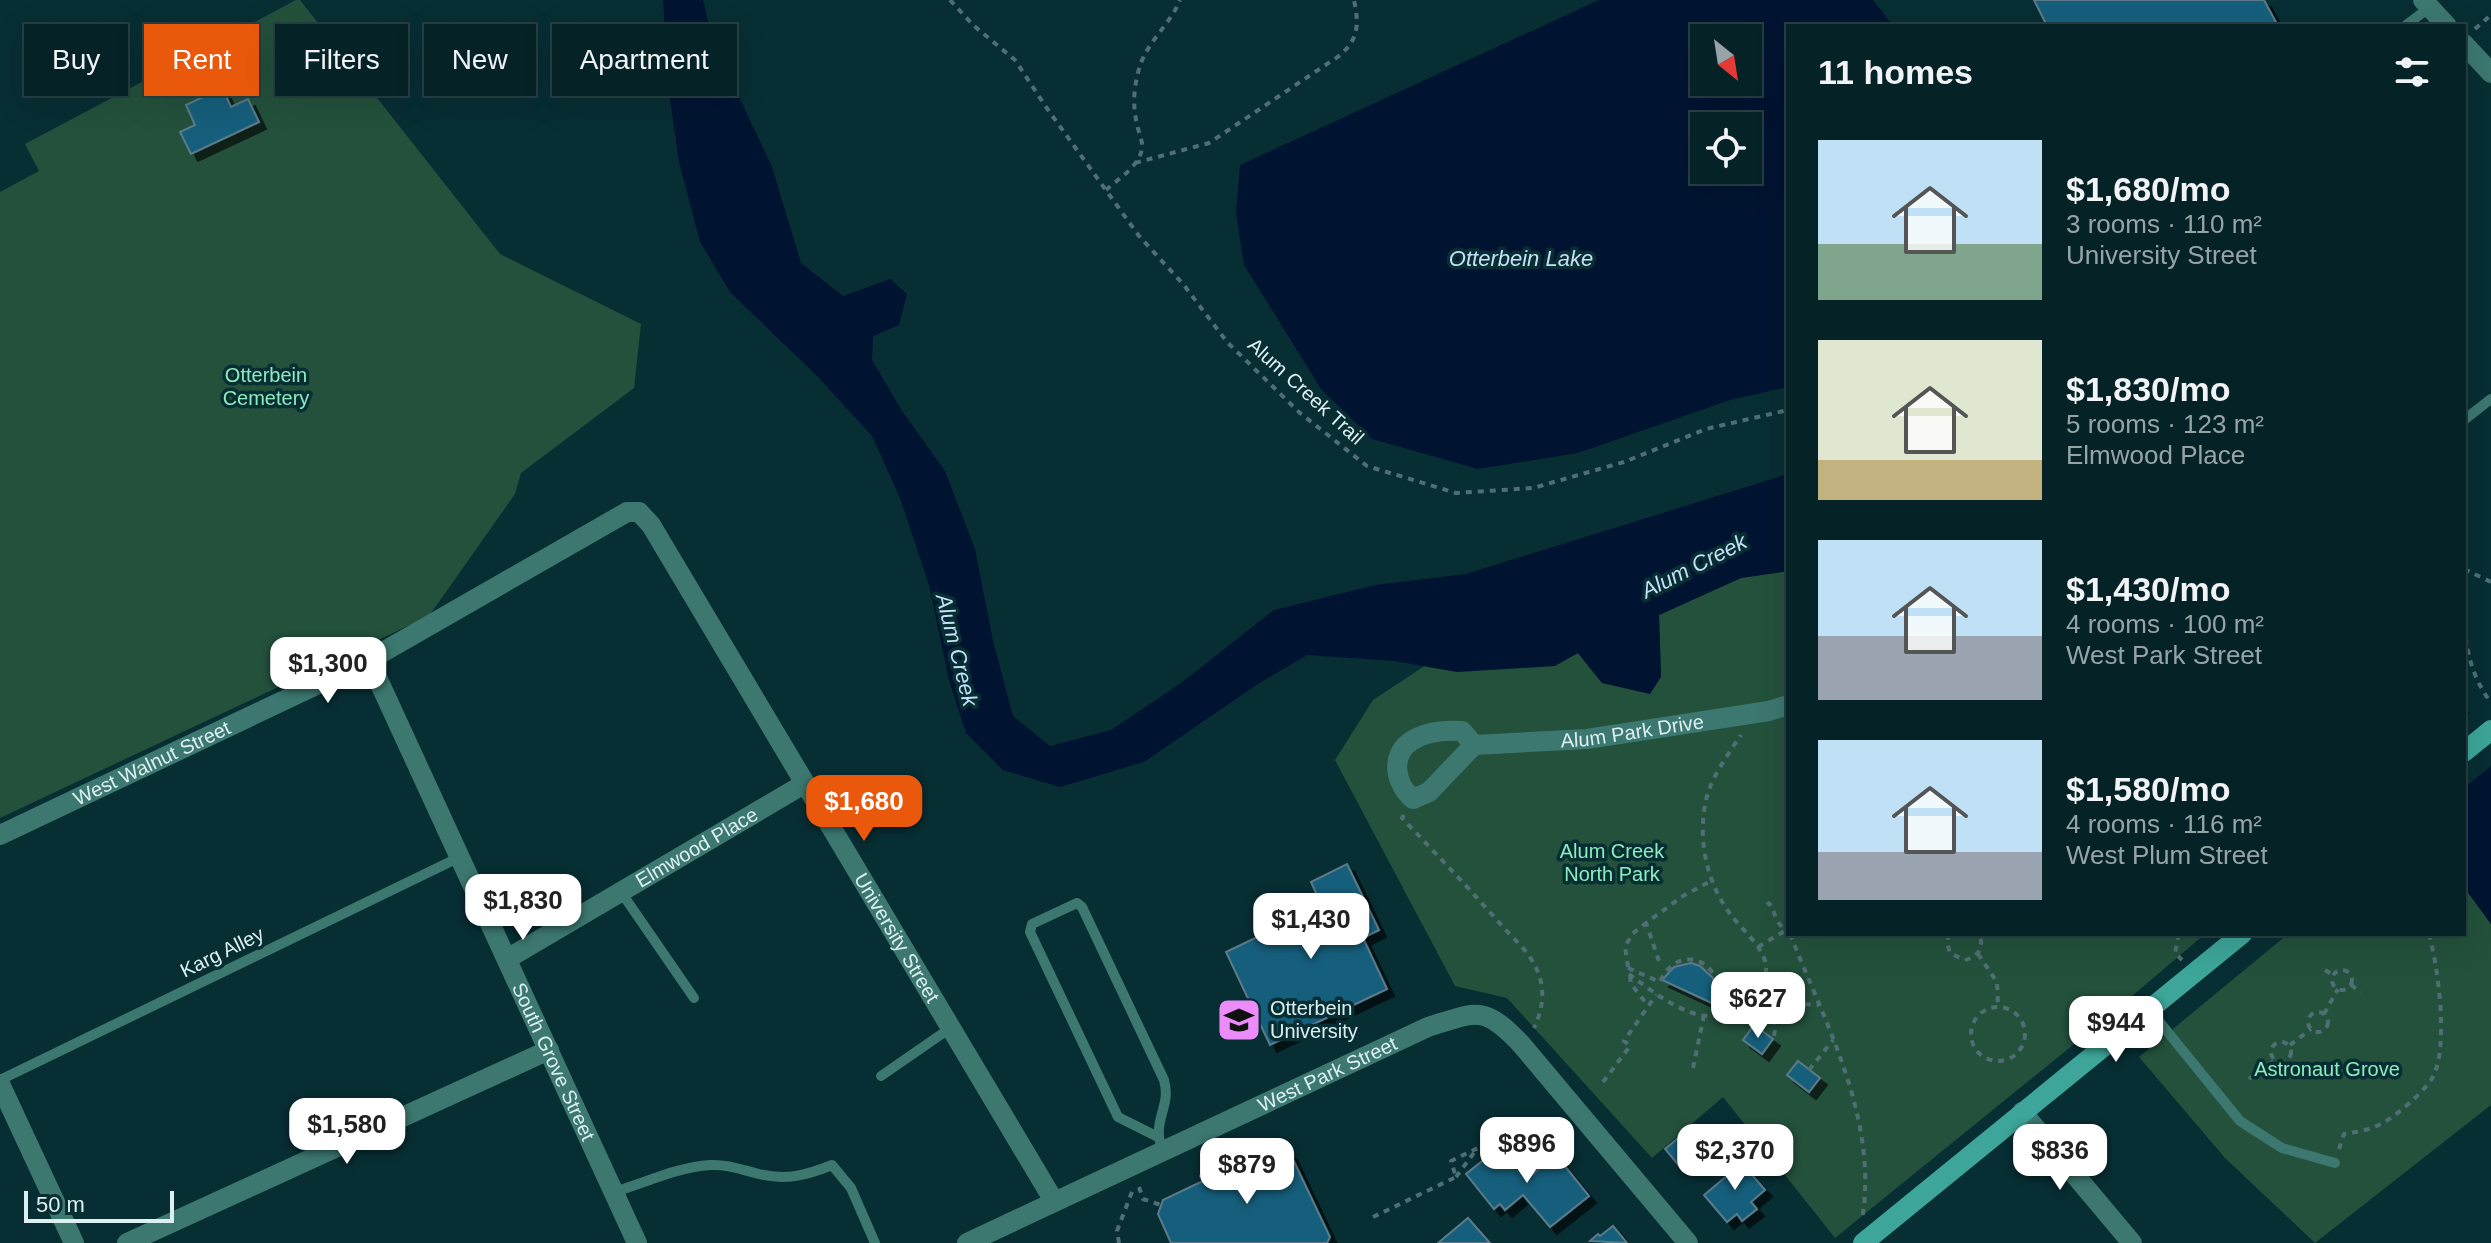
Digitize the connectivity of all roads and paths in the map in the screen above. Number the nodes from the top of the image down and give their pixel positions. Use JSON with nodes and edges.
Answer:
{"nodes":[{"id":1,"x":950,"y":0,"type":"edge"},
{"id":2,"x":1180,"y":0,"type":"edge"},
{"id":3,"x":1354,"y":0,"type":"edge"},
{"id":4,"x":2427,"y":4,"type":"edge"},
{"id":5,"x":2491,"y":15,"type":"edge"},
{"id":6,"x":2407,"y":24,"type":"edge"},
{"id":7,"x":2445,"y":24,"type":"edge"},
{"id":8,"x":2468,"y":38,"type":"edge"},
{"id":9,"x":2491,"y":73,"type":"edge"},
{"id":10,"x":1135,"y":163,"type":"junction"},
{"id":11,"x":1106,"y":190,"type":"junction"},
{"id":12,"x":2491,"y":399,"type":"edge"},
{"id":13,"x":1786,"y":410,"type":"edge"},
{"id":14,"x":2466,"y":418,"type":"edge"},
{"id":15,"x":639,"y":512,"type":"joint"},
{"id":16,"x":2466,"y":570,"type":"edge"},
{"id":17,"x":2491,"y":582,"type":"edge"},
{"id":18,"x":2466,"y":641,"type":"edge"},
{"id":19,"x":369,"y":660,"type":"junction"},
{"id":20,"x":2491,"y":703,"type":"edge"},
{"id":21,"x":1786,"y":706,"type":"edge"},
{"id":22,"x":1756,"y":713,"type":"junction"},
{"id":23,"x":2491,"y":730,"type":"edge"},
{"id":24,"x":1474,"y":745,"type":"junction"},
{"id":25,"x":2466,"y":750,"type":"edge"},
{"id":26,"x":804,"y":784,"type":"junction"},
{"id":27,"x":1413,"y":799,"type":"junction"},
{"id":28,"x":0,"y":835,"type":"edge"},
{"id":29,"x":460,"y":857,"type":"junction"},
{"id":30,"x":1711,"y":881,"type":"junction"},
{"id":31,"x":621,"y":892,"type":"junction"},
{"id":32,"x":1767,"y":905,"type":"dead end"},
{"id":33,"x":1646,"y":923,"type":"junction"},
{"id":34,"x":1786,"y":929,"type":"edge"},
{"id":35,"x":1786,"y":932,"type":"edge"},
{"id":36,"x":1790,"y":936,"type":"edge"},
{"id":37,"x":1949,"y":936,"type":"edge"},
{"id":38,"x":1980,"y":936,"type":"edge"},
{"id":39,"x":2179,"y":936,"type":"edge"},
{"id":40,"x":2240,"y":936,"type":"edge"},
{"id":41,"x":2430,"y":936,"type":"edge"},
{"id":42,"x":1758,"y":947,"type":"junction"},
{"id":43,"x":1978,"y":954,"type":"junction"},
{"id":44,"x":2179,"y":957,"type":"dead end"},
{"id":45,"x":507,"y":959,"type":"junction"},
{"id":46,"x":1659,"y":961,"type":"dead end"},
{"id":47,"x":2353,"y":964,"type":"dead end"},
{"id":48,"x":2325,"y":970,"type":"dead end"},
{"id":49,"x":1629,"y":971,"type":"junction"},
{"id":50,"x":2348,"y":971,"type":"junction"},
{"id":51,"x":2333,"y":975,"type":"junction"},
{"id":52,"x":1807,"y":977,"type":"junction"},
{"id":53,"x":2351,"y":985,"type":"junction"},
{"id":54,"x":2338,"y":989,"type":"junction"},
{"id":55,"x":2361,"y":992,"type":"dead end"},
{"id":56,"x":1656,"y":995,"type":"junction"},
{"id":57,"x":1795,"y":997,"type":"junction"},
{"id":58,"x":694,"y":998,"type":"dead end"},
{"id":59,"x":1646,"y":1003,"type":"dead end"},
{"id":60,"x":1819,"y":1005,"type":"junction"},
{"id":61,"x":1998,"y":1007,"type":"junction"},
{"id":62,"x":2149,"y":1009,"type":"junction"},
{"id":63,"x":1734,"y":1013,"type":"junction"},
{"id":64,"x":2324,"y":1014,"type":"junction"},
{"id":65,"x":1704,"y":1015,"type":"junction"},
{"id":66,"x":1774,"y":1020,"type":"junction"},
{"id":67,"x":949,"y":1029,"type":"junction"},
{"id":68,"x":2311,"y":1029,"type":"junction"},
{"id":69,"x":1774,"y":1036,"type":"dead end"},
{"id":70,"x":1833,"y":1040,"type":"junction"},
{"id":71,"x":1521,"y":1044,"type":"junction"},
{"id":72,"x":2289,"y":1045,"type":"junction"},
{"id":73,"x":549,"y":1050,"type":"junction"},
{"id":74,"x":2275,"y":1060,"type":"junction"},
{"id":75,"x":1693,"y":1068,"type":"dead end"},
{"id":76,"x":1809,"y":1070,"type":"dead end"},
{"id":77,"x":881,"y":1076,"type":"dead end"},
{"id":78,"x":2249,"y":1079,"type":"dead end"},
{"id":79,"x":0,"y":1082,"type":"edge"},
{"id":80,"x":1603,"y":1082,"type":"dead end"},
{"id":81,"x":2022,"y":1112,"type":"junction"},
{"id":82,"x":1159,"y":1144,"type":"junction"},
{"id":83,"x":1526,"y":1146,"type":"dead end"},
{"id":84,"x":1224,"y":1147,"type":"dead end"},
{"id":85,"x":1478,"y":1148,"type":"junction"},
{"id":86,"x":2335,"y":1163,"type":"joint"},
{"id":87,"x":1456,"y":1177,"type":"junction"},
{"id":88,"x":1204,"y":1180,"type":"dead end"},
{"id":89,"x":614,"y":1192,"type":"junction"},
{"id":90,"x":1054,"y":1201,"type":"junction"},
{"id":91,"x":1161,"y":1205,"type":"dead end"},
{"id":92,"x":1373,"y":1217,"type":"dead end"},
{"id":93,"x":1862,"y":1220,"type":"dead end"},
{"id":94,"x":74,"y":1243,"type":"edge"},
{"id":95,"x":127,"y":1243,"type":"edge"},
{"id":96,"x":637,"y":1243,"type":"edge"},
{"id":97,"x":875,"y":1243,"type":"edge"},
{"id":98,"x":967,"y":1243,"type":"edge"},
{"id":99,"x":1119,"y":1243,"type":"edge"},
{"id":100,"x":1688,"y":1243,"type":"edge"},
{"id":101,"x":1863,"y":1243,"type":"edge"},
{"id":102,"x":2132,"y":1243,"type":"edge"}],
"edges":[{"from":1,"to":11,"type":"path","name":"Alum Creek Trail"},
{"from":2,"to":10,"type":"path"},
{"from":3,"to":10,"type":"path"},
{"from":4,"to":6,"type":"lane"},
{"from":4,"to":7,"type":"street"},
{"from":5,"to":8,"type":"path"},
{"from":8,"to":9,"type":"street"},
{"from":10,"to":11,"type":"path"},
{"from":11,"to":13,"type":"path","name":"Alum Creek Trail"},
{"from":12,"to":14,"type":"lane"},
{"from":15,"to":19,"type":"street","name":"West Walnut Street"},
{"from":15,"to":26,"type":"street","name":"University Street"},
{"from":16,"to":17,"type":"path"},
{"from":18,"to":20,"type":"path"},
{"from":19,"to":28,"type":"street","name":"West Walnut Street"},
{"from":19,"to":29,"type":"street","name":"South Grove Street"},
{"from":21,"to":22,"type":"street","name":"Alum Park Drive"},
{"from":22,"to":24,"type":"street","name":"Alum Park Drive"},
{"from":22,"to":30,"type":"path"},
{"from":23,"to":25,"type":"main road"},
{"from":24,"to":27,"type":"street"},
{"from":24,"to":27,"type":"street","name":"Alum Park Drive"},
{"from":26,"to":31,"type":"street","name":"Elmwood Place"},
{"from":26,"to":67,"type":"street","name":"University Street"},
{"from":27,"to":71,"type":"path"},
{"from":29,"to":45,"type":"street","name":"South Grove Street"},
{"from":29,"to":79,"type":"lane","name":"Karg Alley"},
{"from":30,"to":33,"type":"path"},
{"from":30,"to":42,"type":"path"},
{"from":31,"to":45,"type":"street","name":"Elmwood Place"},
{"from":31,"to":58,"type":"lane"},
{"from":32,"to":34,"type":"path"},
{"from":33,"to":46,"type":"path"},
{"from":33,"to":49,"type":"path"},
{"from":35,"to":42,"type":"path"},
{"from":36,"to":52,"type":"path"},
{"from":37,"to":43,"type":"path"},
{"from":38,"to":43,"type":"path"},
{"from":39,"to":44,"type":"path"},
{"from":40,"to":62,"type":"main road"},
{"from":41,"to":86,"type":"path"},
{"from":42,"to":63,"type":"path"},
{"from":43,"to":61,"type":"path"},
{"from":45,"to":73,"type":"street","name":"South Grove Street"},
{"from":47,"to":50,"type":"path"},
{"from":48,"to":51,"type":"path"},
{"from":49,"to":56,"type":"path"},
{"from":49,"to":59,"type":"path"},
{"from":49,"to":63,"type":"path"},
{"from":50,"to":51,"type":"path"},
{"from":50,"to":53,"type":"path"},
{"from":51,"to":54,"type":"path"},
{"from":52,"to":57,"type":"path"},
{"from":52,"to":60,"type":"path"},
{"from":53,"to":54,"type":"path"},
{"from":53,"to":55,"type":"path"},
{"from":54,"to":64,"type":"path"},
{"from":56,"to":65,"type":"path"},
{"from":56,"to":80,"type":"path"},
{"from":57,"to":60,"type":"path"},
{"from":57,"to":66,"type":"path"},
{"from":60,"to":70,"type":"path"},
{"from":61,"to":61,"type":"path"},
{"from":62,"to":81,"type":"main road"},
{"from":62,"to":86,"type":"lane"},
{"from":63,"to":65,"type":"path"},
{"from":63,"to":66,"type":"path"},
{"from":64,"to":68,"type":"path"},
{"from":64,"to":68,"type":"path"},
{"from":65,"to":75,"type":"path"},
{"from":66,"to":69,"type":"path"},
{"from":67,"to":77,"type":"lane"},
{"from":67,"to":90,"type":"street","name":"University Street"},
{"from":68,"to":72,"type":"path"},
{"from":70,"to":76,"type":"path"},
{"from":70,"to":93,"type":"path"},
{"from":71,"to":82,"type":"street","name":"West Park Street"},
{"from":71,"to":100,"type":"street"},
{"from":72,"to":74,"type":"path"},
{"from":72,"to":74,"type":"path"},
{"from":73,"to":89,"type":"street","name":"South Grove Street"},
{"from":73,"to":95,"type":"street"},
{"from":74,"to":78,"type":"path"},
{"from":79,"to":94,"type":"street"},
{"from":81,"to":101,"type":"main road"},
{"from":81,"to":102,"type":"street"},
{"from":82,"to":82,"type":"lane"},
{"from":82,"to":90,"type":"street","name":"West Park Street"},
{"from":83,"to":85,"type":"path"},
{"from":84,"to":88,"type":"path"},
{"from":85,"to":87,"type":"path"},
{"from":85,"to":87,"type":"path"},
{"from":87,"to":92,"type":"path"},
{"from":89,"to":96,"type":"street","name":"South Grove Street"},
{"from":89,"to":97,"type":"lane"},
{"from":90,"to":98,"type":"street","name":"West Park Street"},
{"from":91,"to":99,"type":"path"}]}
